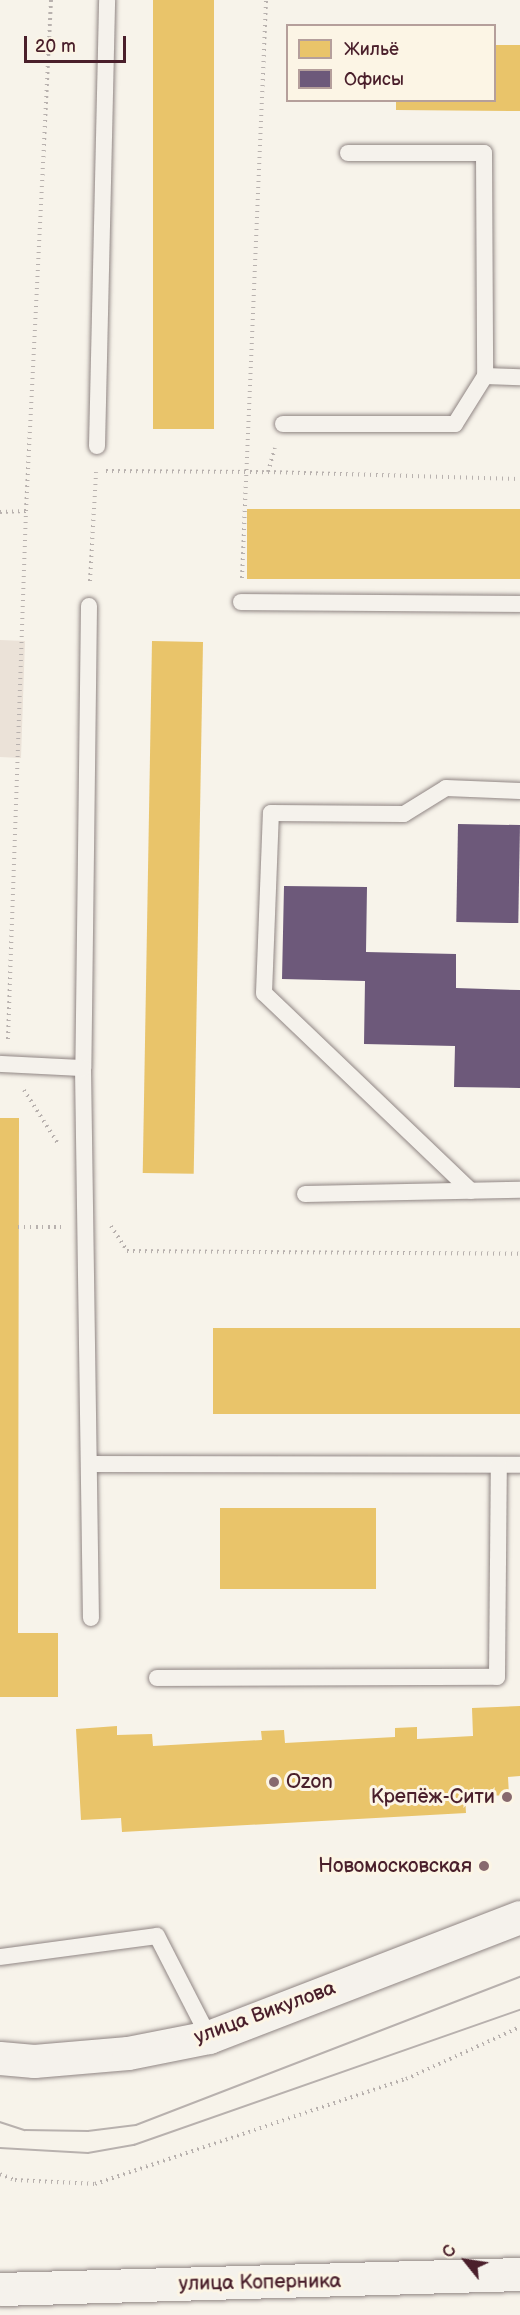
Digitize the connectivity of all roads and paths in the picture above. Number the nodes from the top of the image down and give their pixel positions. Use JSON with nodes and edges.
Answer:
{"nodes":[{"id":1,"x":107,"y":0,"type":"edge"},
{"id":2,"x":266,"y":0,"type":"edge"},
{"id":3,"x":348,"y":153,"type":"dead end"},
{"id":4,"x":485,"y":376,"type":"junction"},
{"id":5,"x":520,"y":377,"type":"edge"},
{"id":6,"x":283,"y":424,"type":"joint"},
{"id":7,"x":97,"y":446,"type":"joint"},
{"id":8,"x":96,"y":471,"type":"junction"},
{"id":9,"x":268,"y":472,"type":"junction"},
{"id":10,"x":247,"y":474,"type":"junction"},
{"id":11,"x":520,"y":479,"type":"edge"},
{"id":12,"x":0,"y":512,"type":"edge"},
{"id":13,"x":26,"y":512,"type":"dead end"},
{"id":14,"x":242,"y":602,"type":"joint"},
{"id":15,"x":520,"y":604,"type":"edge"},
{"id":16,"x":89,"y":606,"type":"joint"},
{"id":17,"x":520,"y":791,"type":"edge"},
{"id":18,"x":0,"y":1064,"type":"edge"},
{"id":19,"x":83,"y":1068,"type":"junction"},
{"id":20,"x":520,"y":1190,"type":"edge"},
{"id":21,"x":471,"y":1191,"type":"junction"},
{"id":22,"x":305,"y":1194,"type":"dead end"},
{"id":23,"x":18,"y":1227,"type":"dead end"},
{"id":24,"x":85,"y":1228,"type":"junction"},
{"id":25,"x":89,"y":1464,"type":"junction"},
{"id":26,"x":499,"y":1465,"type":"junction"},
{"id":27,"x":520,"y":1465,"type":"edge"},
{"id":28,"x":92,"y":1618,"type":"dead end"},
{"id":29,"x":157,"y":1678,"type":"dead end"},
{"id":30,"x":520,"y":1917,"type":"edge"},
{"id":31,"x":0,"y":1957,"type":"edge"},
{"id":32,"x":520,"y":2027,"type":"edge"},
{"id":33,"x":209,"y":2037,"type":"junction"},
{"id":34,"x":0,"y":2058,"type":"edge"},
{"id":35,"x":0,"y":2174,"type":"edge"},
{"id":36,"x":520,"y":2274,"type":"edge"},
{"id":37,"x":0,"y":2289,"type":"edge"},
{"id":38,"x":42,"y":2301,"type":"edge"}],
"edges":[{"from":1,"to":7,"type":"lane"},
{"from":2,"to":10,"type":"path"},
{"from":3,"to":4,"type":"lane"},
{"from":4,"to":5,"type":"lane"},
{"from":4,"to":6,"type":"lane"},
{"from":6,"to":9,"type":"path"},
{"from":7,"to":8,"type":"path"},
{"from":8,"to":10,"type":"path"},
{"from":8,"to":16,"type":"path"},
{"from":9,"to":10,"type":"path"},
{"from":9,"to":11,"type":"path"},
{"from":10,"to":14,"type":"path"},
{"from":12,"to":13,"type":"path"},
{"from":14,"to":15,"type":"lane"},
{"from":16,"to":19,"type":"lane"},
{"from":17,"to":21,"type":"lane"},
{"from":18,"to":19,"type":"lane"},
{"from":19,"to":24,"type":"lane"},
{"from":20,"to":21,"type":"lane"},
{"from":21,"to":22,"type":"lane"},
{"from":23,"to":24,"type":"path"},
{"from":24,"to":25,"type":"lane"},
{"from":25,"to":26,"type":"lane"},
{"from":25,"to":28,"type":"lane"},
{"from":26,"to":27,"type":"lane"},
{"from":26,"to":29,"type":"lane"},
{"from":30,"to":33,"type":"street","name":"улица Викулова"},
{"from":31,"to":33,"type":"lane"},
{"from":32,"to":35,"type":"path"},
{"from":33,"to":34,"type":"street","name":"улица Викулова"},
{"from":36,"to":38,"type":"street","name":"улица Коперника"},
{"from":37,"to":38,"type":"street","name":"улица Коперника"}]}
